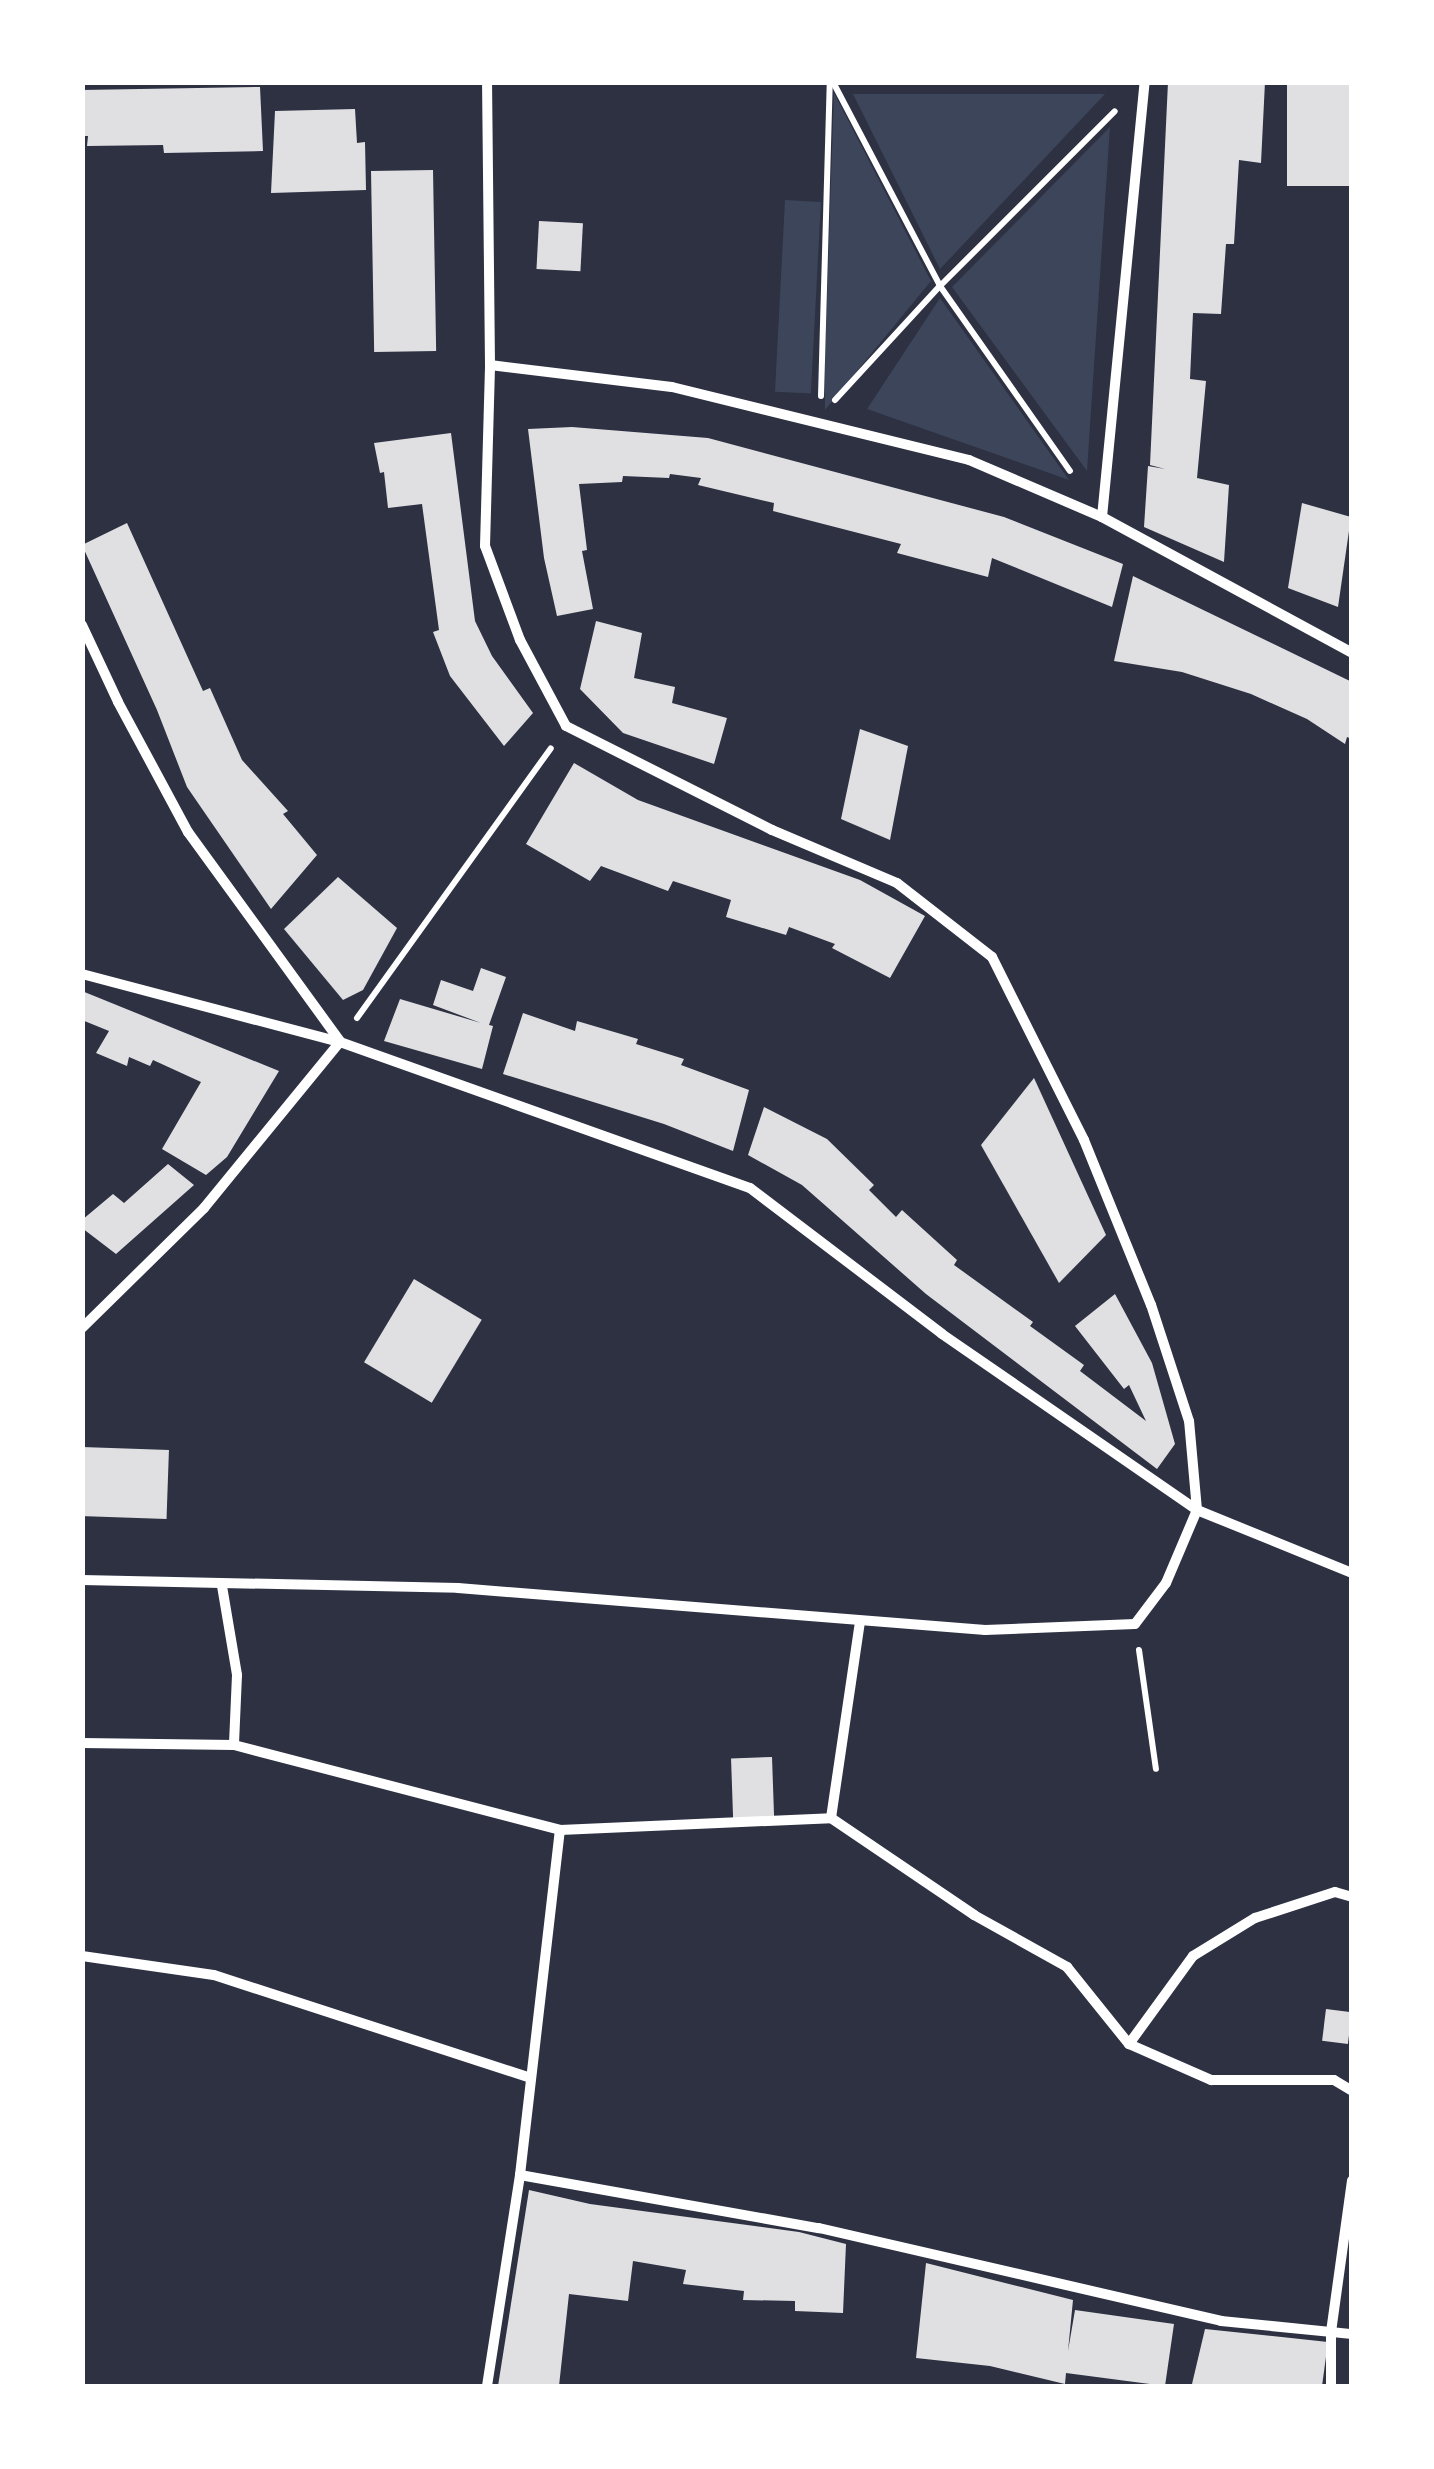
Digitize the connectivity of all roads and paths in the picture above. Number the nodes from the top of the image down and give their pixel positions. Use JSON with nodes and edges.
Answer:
{"nodes":[{"id":1,"x":487,"y":82,"type":"edge"},
{"id":2,"x":832,"y":82,"type":"edge"},
{"id":3,"x":1145,"y":82,"type":"edge"},
{"id":4,"x":1116,"y":110,"type":"dead end"},
{"id":5,"x":940,"y":286,"type":"junction"},
{"id":6,"x":490,"y":365,"type":"junction"},
{"id":7,"x":834,"y":402,"type":"dead end"},
{"id":8,"x":820,"y":416,"type":"dead end"},
{"id":9,"x":1102,"y":517,"type":"junction"},
{"id":10,"x":82,"y":625,"type":"edge"},
{"id":11,"x":1352,"y":653,"type":"edge"},
{"id":12,"x":566,"y":726,"type":"junction"},
{"id":13,"x":82,"y":974,"type":"edge"},
{"id":14,"x":340,"y":1042,"type":"junction"},
{"id":15,"x":82,"y":1328,"type":"edge"},
{"id":16,"x":1197,"y":1510,"type":"junction"},
{"id":17,"x":1352,"y":1572,"type":"edge"},
{"id":18,"x":82,"y":1580,"type":"edge"},
{"id":19,"x":222,"y":1586,"type":"junction"},
{"id":20,"x":860,"y":1622,"type":"junction"},
{"id":21,"x":1135,"y":1624,"type":"junction"},
{"id":22,"x":82,"y":1743,"type":"edge"},
{"id":23,"x":234,"y":1746,"type":"junction"},
{"id":24,"x":1156,"y":1769,"type":"dead end"},
{"id":25,"x":831,"y":1818,"type":"junction"},
{"id":26,"x":560,"y":1830,"type":"junction"},
{"id":27,"x":1352,"y":1897,"type":"edge"},
{"id":28,"x":82,"y":1956,"type":"edge"},
{"id":29,"x":1129,"y":2044,"type":"junction"},
{"id":30,"x":528,"y":2076,"type":"junction"},
{"id":31,"x":1352,"y":2091,"type":"edge"},
{"id":32,"x":520,"y":2175,"type":"junction"},
{"id":33,"x":1352,"y":2180,"type":"edge"},
{"id":34,"x":1331,"y":2332,"type":"junction"},
{"id":35,"x":1352,"y":2334,"type":"edge"},
{"id":36,"x":487,"y":2386,"type":"edge"},
{"id":37,"x":1331,"y":2386,"type":"edge"}],
"edges":[{"from":1,"to":6,"type":"street"},
{"from":2,"to":5,"type":"path"},
{"from":2,"to":8,"type":"path"},
{"from":3,"to":9,"type":"street"},
{"from":4,"to":5,"type":"path"},
{"from":5,"to":7,"type":"path"},
{"from":5,"to":9,"type":"path"},
{"from":6,"to":9,"type":"street"},
{"from":6,"to":12,"type":"street"},
{"from":9,"to":11,"type":"street"},
{"from":10,"to":14,"type":"street"},
{"from":12,"to":14,"type":"path"},
{"from":12,"to":16,"type":"street"},
{"from":13,"to":14,"type":"street"},
{"from":14,"to":15,"type":"street"},
{"from":14,"to":16,"type":"street"},
{"from":16,"to":17,"type":"street"},
{"from":16,"to":21,"type":"street"},
{"from":18,"to":19,"type":"street"},
{"from":19,"to":20,"type":"street"},
{"from":19,"to":23,"type":"street"},
{"from":20,"to":21,"type":"street"},
{"from":20,"to":25,"type":"street"},
{"from":21,"to":24,"type":"path"},
{"from":22,"to":23,"type":"street"},
{"from":23,"to":26,"type":"street"},
{"from":25,"to":26,"type":"street"},
{"from":25,"to":29,"type":"street"},
{"from":26,"to":30,"type":"street"},
{"from":27,"to":29,"type":"street"},
{"from":28,"to":30,"type":"street"},
{"from":29,"to":31,"type":"street"},
{"from":30,"to":32,"type":"street"},
{"from":32,"to":34,"type":"street"},
{"from":32,"to":36,"type":"street"},
{"from":33,"to":34,"type":"street"},
{"from":34,"to":35,"type":"street"},
{"from":34,"to":37,"type":"street"}]}
